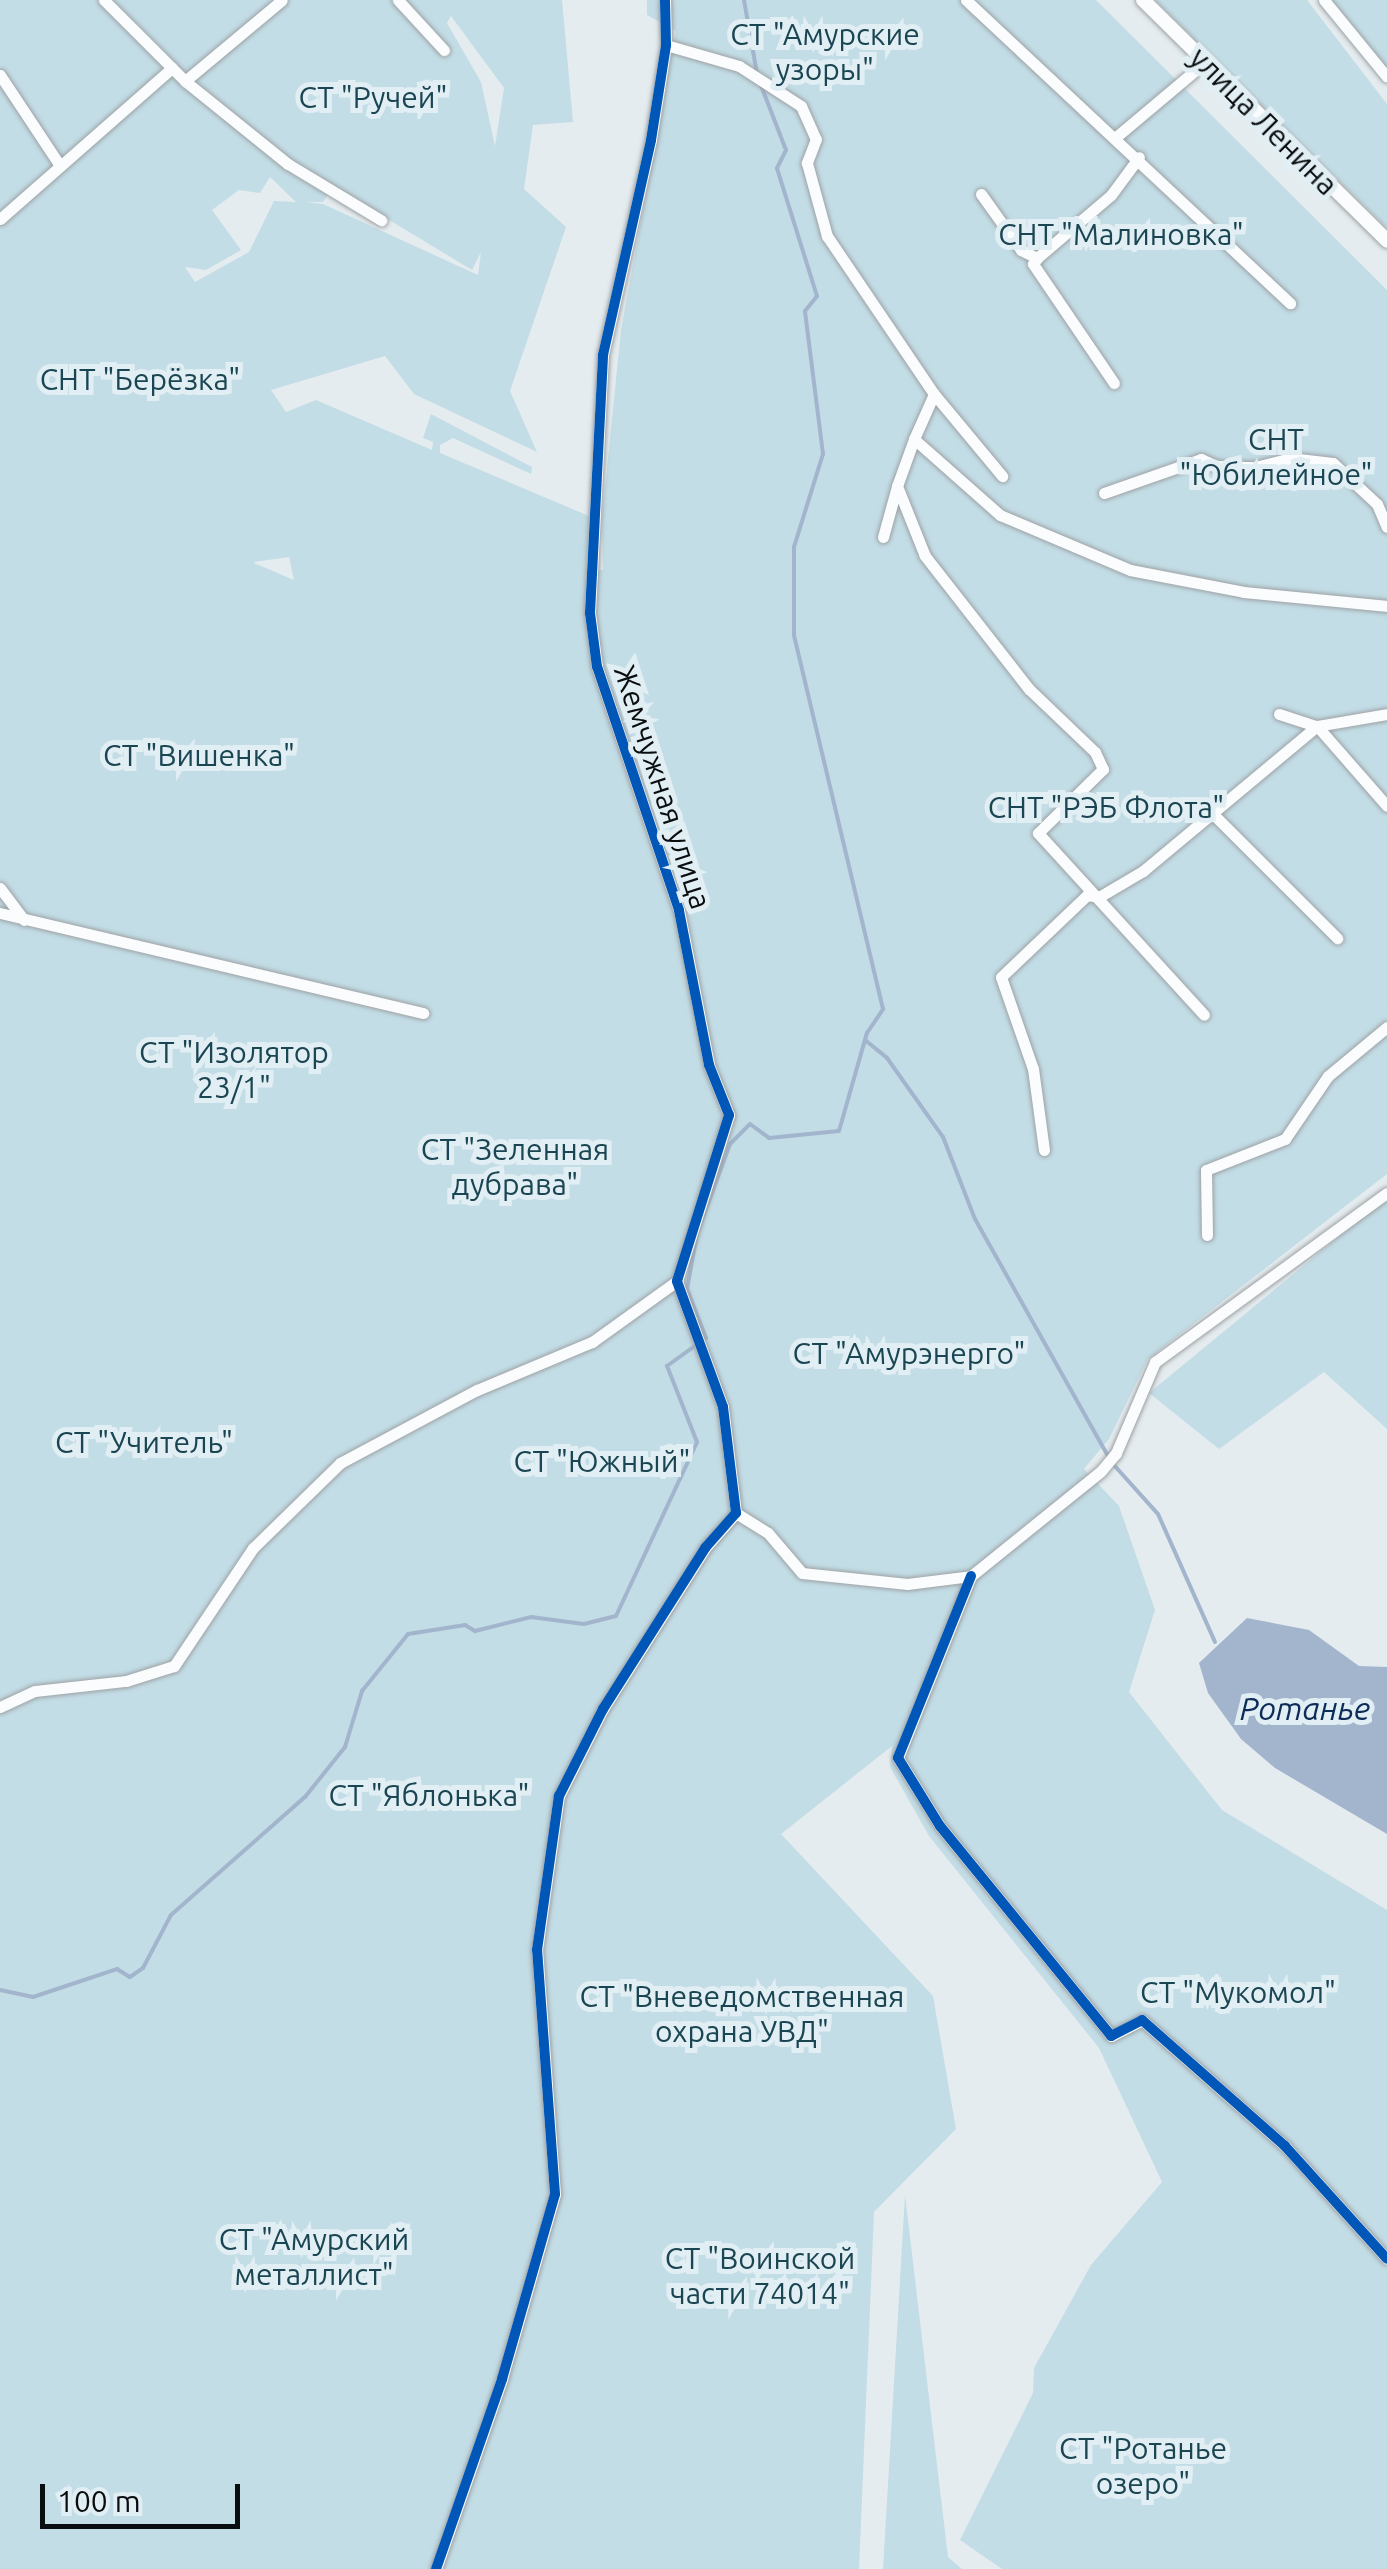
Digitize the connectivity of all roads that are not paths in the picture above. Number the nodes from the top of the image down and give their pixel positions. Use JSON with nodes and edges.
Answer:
{"nodes":[{"id":1,"x":104,"y":0,"type":"edge"},
{"id":2,"x":282,"y":0,"type":"edge"},
{"id":3,"x":398,"y":0,"type":"edge"},
{"id":4,"x":665,"y":0,"type":"edge"},
{"id":5,"x":966,"y":0,"type":"edge"},
{"id":6,"x":1143,"y":0,"type":"edge"},
{"id":7,"x":1324,"y":0,"type":"edge"},
{"id":8,"x":666,"y":45,"type":"junction"},
{"id":9,"x":444,"y":50,"type":"dead end"},
{"id":10,"x":1204,"y":63,"type":"junction"},
{"id":11,"x":172,"y":68,"type":"junction"},
{"id":12,"x":0,"y":75,"type":"edge"},
{"id":13,"x":1387,"y":76,"type":"edge"},
{"id":14,"x":185,"y":81,"type":"junction"},
{"id":15,"x":1116,"y":137,"type":"junction"},
{"id":16,"x":1139,"y":158,"type":"junction"},
{"id":17,"x":59,"y":164,"type":"junction"},
{"id":18,"x":981,"y":194,"type":"dead end"},
{"id":19,"x":0,"y":219,"type":"edge"},
{"id":20,"x":381,"y":220,"type":"dead end"},
{"id":21,"x":1387,"y":242,"type":"edge"},
{"id":22,"x":1037,"y":258,"type":"junction"},
{"id":23,"x":1290,"y":303,"type":"dead end"},
{"id":24,"x":1114,"y":383,"type":"dead end"},
{"id":25,"x":934,"y":394,"type":"junction"},
{"id":26,"x":914,"y":439,"type":"junction"},
{"id":27,"x":1002,"y":476,"type":"dead end"},
{"id":28,"x":898,"y":486,"type":"junction"},
{"id":29,"x":1104,"y":493,"type":"dead end"},
{"id":30,"x":1387,"y":527,"type":"edge"},
{"id":31,"x":883,"y":537,"type":"dead end"},
{"id":32,"x":1387,"y":606,"type":"edge"},
{"id":33,"x":1279,"y":714,"type":"dead end"},
{"id":34,"x":1387,"y":714,"type":"edge"},
{"id":35,"x":1317,"y":726,"type":"junction"},
{"id":36,"x":1387,"y":806,"type":"edge"},
{"id":37,"x":1215,"y":816,"type":"junction"},
{"id":38,"x":0,"y":888,"type":"edge"},
{"id":39,"x":1100,"y":897,"type":"junction"},
{"id":40,"x":0,"y":913,"type":"edge"},
{"id":41,"x":24,"y":920,"type":"junction"},
{"id":42,"x":1337,"y":938,"type":"dead end"},
{"id":43,"x":423,"y":1014,"type":"dead end"},
{"id":44,"x":1204,"y":1015,"type":"dead end"},
{"id":45,"x":1387,"y":1028,"type":"edge"},
{"id":46,"x":1044,"y":1150,"type":"dead end"},
{"id":47,"x":1387,"y":1192,"type":"edge"},
{"id":48,"x":1206,"y":1234,"type":"dead end"},
{"id":49,"x":678,"y":1281,"type":"junction"},
{"id":50,"x":736,"y":1513,"type":"junction"},
{"id":51,"x":972,"y":1576,"type":"junction"},
{"id":52,"x":0,"y":1706,"type":"edge"},
{"id":53,"x":1387,"y":2259,"type":"edge"},
{"id":54,"x":436,"y":2569,"type":"edge"}],
"edges":[{"from":1,"to":11,"type":"street"},
{"from":2,"to":14,"type":"street"},
{"from":3,"to":9,"type":"street"},
{"from":4,"to":8,"type":"street","name":"Жемчужная улица"},
{"from":5,"to":15,"type":"street"},
{"from":6,"to":10,"type":"street","name":"улица Ленина"},
{"from":7,"to":13,"type":"street"},
{"from":8,"to":25,"type":"street"},
{"from":8,"to":49,"type":"street","name":"Жемчужная улица"},
{"from":10,"to":15,"type":"street"},
{"from":10,"to":21,"type":"street","name":"улица Ленина"},
{"from":11,"to":14,"type":"street"},
{"from":11,"to":17,"type":"street"},
{"from":12,"to":17,"type":"street"},
{"from":14,"to":20,"type":"street"},
{"from":15,"to":16,"type":"street"},
{"from":16,"to":22,"type":"street"},
{"from":16,"to":23,"type":"street"},
{"from":17,"to":19,"type":"street"},
{"from":18,"to":22,"type":"street"},
{"from":22,"to":24,"type":"street"},
{"from":25,"to":26,"type":"street"},
{"from":25,"to":27,"type":"street"},
{"from":26,"to":28,"type":"street"},
{"from":26,"to":32,"type":"street"},
{"from":28,"to":31,"type":"street"},
{"from":28,"to":39,"type":"street"},
{"from":29,"to":30,"type":"street"},
{"from":33,"to":35,"type":"street"},
{"from":34,"to":35,"type":"street"},
{"from":35,"to":36,"type":"street"},
{"from":35,"to":37,"type":"street"},
{"from":37,"to":39,"type":"street"},
{"from":37,"to":42,"type":"street"},
{"from":38,"to":41,"type":"street"},
{"from":39,"to":44,"type":"street"},
{"from":39,"to":46,"type":"street"},
{"from":40,"to":41,"type":"street"},
{"from":41,"to":43,"type":"street"},
{"from":45,"to":48,"type":"street"},
{"from":47,"to":51,"type":"street"},
{"from":49,"to":50,"type":"street"},
{"from":49,"to":52,"type":"street"},
{"from":50,"to":51,"type":"street"},
{"from":50,"to":54,"type":"street"},
{"from":51,"to":53,"type":"street"}]}
